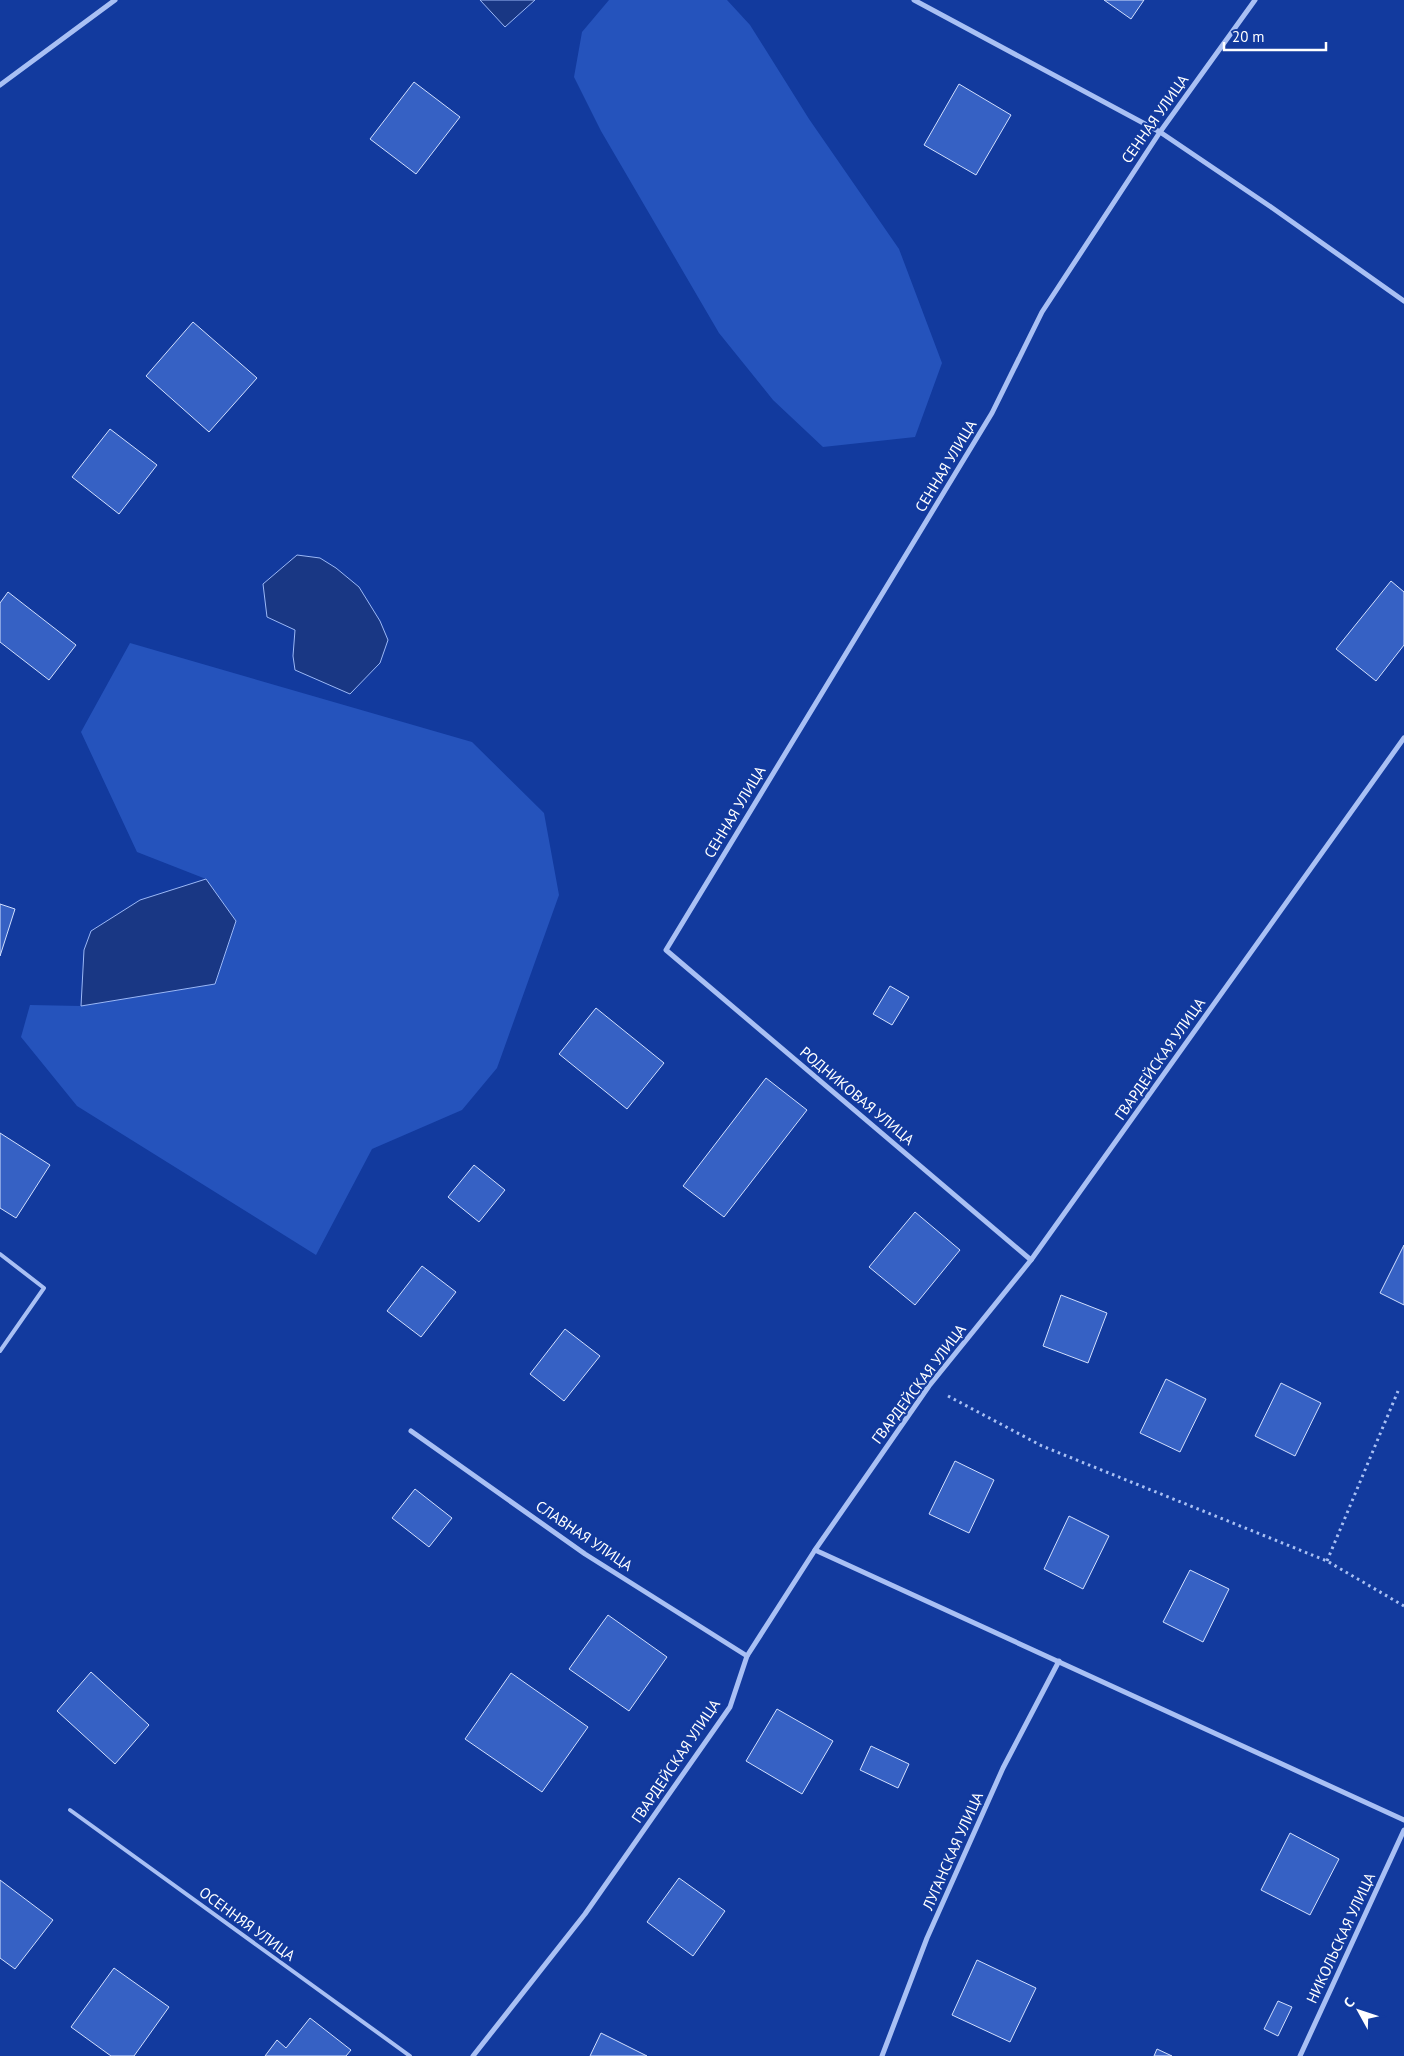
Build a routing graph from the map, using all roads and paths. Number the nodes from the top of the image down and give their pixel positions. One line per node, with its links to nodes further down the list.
1 (115, 0): 4 (street)
2 (914, 0): 5 (street)
3 (1255, 0): 5 (street, СЕННАЯ УЛИЦА)
4 (0, 85)
5 (1160, 132): 6 (street); 8 (street, СЕННАЯ УЛИЦА)
6 (1404, 301)
7 (1404, 738): 10 (street, ГВАРДЕЙСКАЯ УЛИЦА)
8 (666, 950): 10 (street, РОДНИКОВАЯ УЛИЦА)
9 (0, 1254): 11 (lane)
10 (1032, 1260): 12 (street, ГВАРДЕЙСКАЯ УЛИЦА)
11 (0, 1351)
12 (929, 1386): 15 (street, ГВАРДЕЙСКАЯ УЛИЦА); 16 (path)
13 (1398, 1391): 16 (path)
14 (410, 1431): 18 (street, СЛАВНАЯ УЛИЦА)
15 (815, 1550): 18 (street, ГВАРДЕЙСКАЯ УЛИЦА); 19 (street)
16 (1327, 1561): 17 (path)
17 (1404, 1606)
18 (748, 1656): 24 (street, ГВАРДЕЙСКАЯ УЛИЦА)
19 (1059, 1661): 21 (street); 25 (street, ЛУГАНСКАЯ УЛИЦА)
20 (70, 1810): 23 (lane, ОСЕННЯЯ УЛИЦА)
21 (1404, 1820)
22 (1404, 1830): 26 (street, НИКОЛЬСКАЯ УЛИЦА)
23 (410, 2056)
24 (473, 2056)
25 (882, 2056)
26 (1300, 2056)

